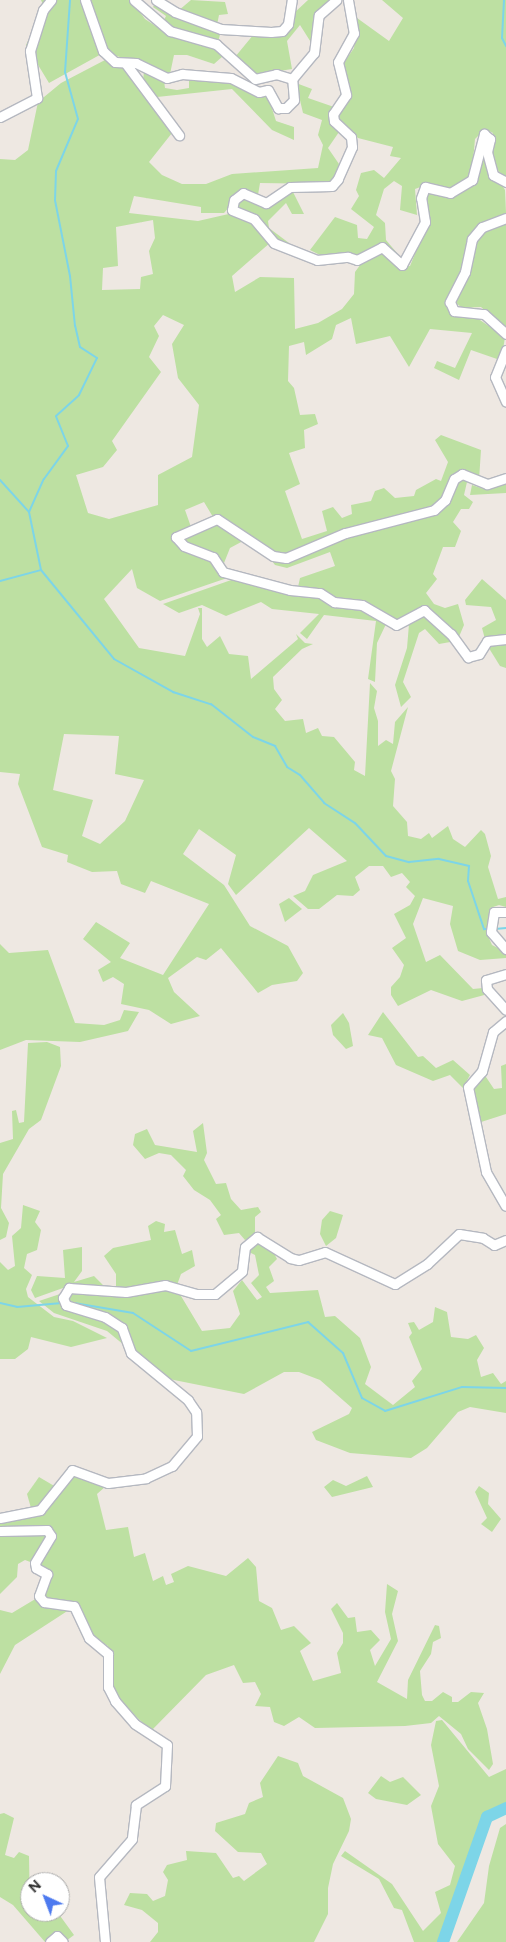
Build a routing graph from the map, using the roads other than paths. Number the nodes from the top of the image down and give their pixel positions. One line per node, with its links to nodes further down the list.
1 (51, 0): 10 (street)
2 (85, 0): 8 (street)
3 (134, 0): 9 (street)
4 (156, 0): 5 (street)
5 (292, 0)
6 (336, 0): 9 (street)
7 (348, 0): 12 (street)
8 (126, 64): 9 (street); 11 (street)
9 (292, 78)
10 (0, 117)
11 (180, 134)
12 (506, 182)
13 (506, 218): 14 (street)
14 (506, 334)
15 (506, 350): 16 (street)
16 (506, 402)
17 (506, 478): 18 (street)
18 (506, 639)
19 (506, 912): 20 (street)
20 (506, 949)
21 (506, 974): 22 (street)
22 (506, 1010)
23 (506, 1021): 24 (street)
24 (506, 1206)
25 (506, 1240): 26 (street)
26 (0, 1518)
27 (0, 1531): 30 (street)
28 (50, 1942): 29 (street)
29 (63, 1942)
30 (105, 1942)

